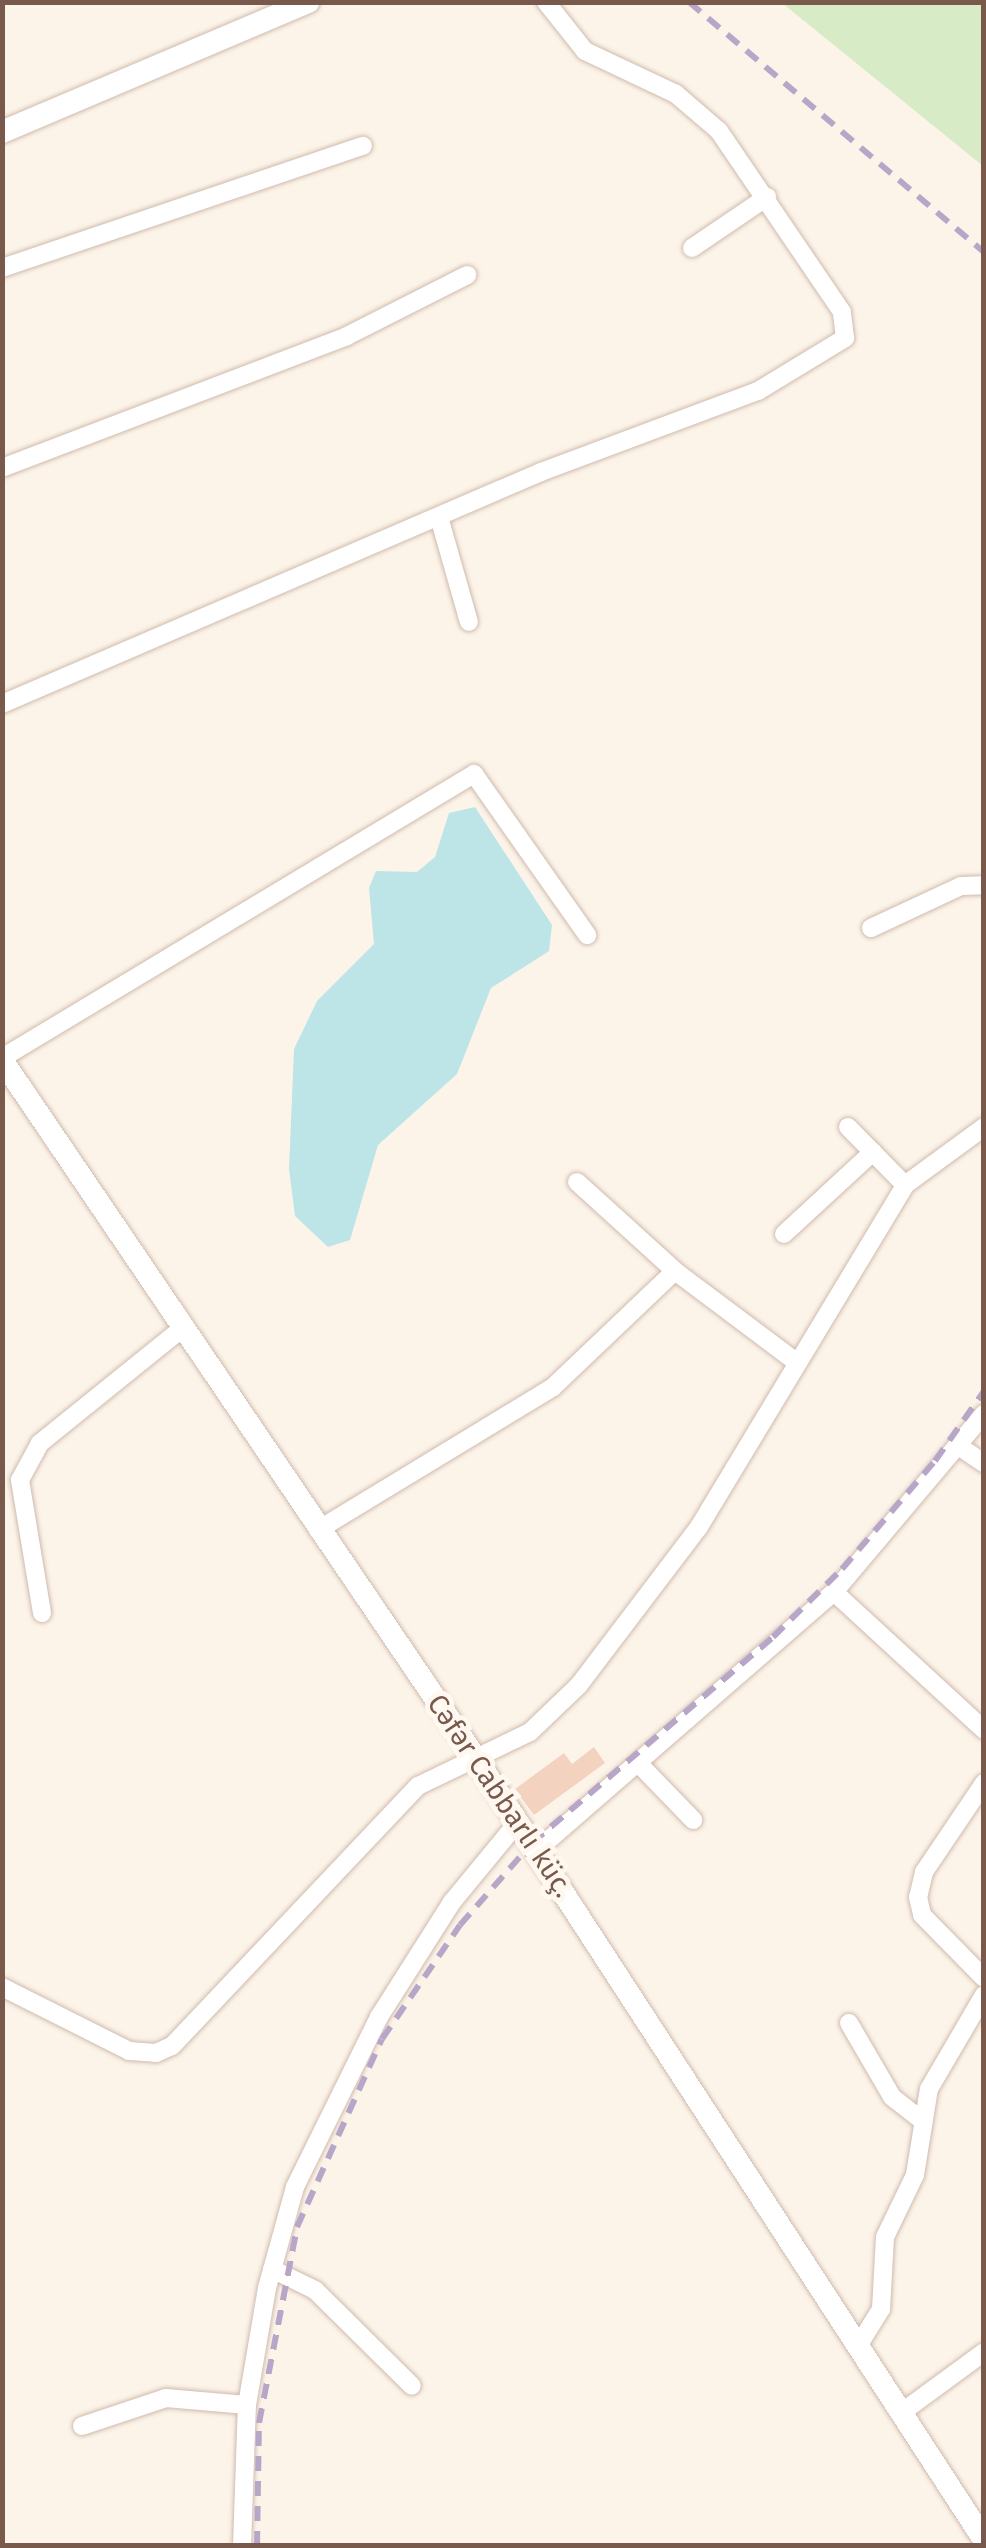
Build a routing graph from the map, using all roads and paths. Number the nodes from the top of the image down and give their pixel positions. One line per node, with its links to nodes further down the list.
1 (308, 2): 3 (street)
2 (546, 2): 5 (street)
3 (2, 132)
4 (363, 146): 7 (street)
5 (766, 198): 6 (street); 10 (street)
6 (692, 248)
7 (2, 268)
8 (467, 275): 9 (street)
9 (2, 468)
10 (439, 517): 11 (street); 12 (street)
11 (469, 622)
12 (2, 704)
13 (984, 885): 14 (street)
14 (870, 928)
15 (587, 935): 16 (street)
16 (2, 1059): 24 (street, Cəfər Cabbarlı küç.)
17 (848, 1127): 19 (street)
18 (984, 1128): 21 (street)
19 (873, 1152): 21 (street); 22 (street)
20 (577, 1182): 23 (street)
21 (905, 1185): 25 (street)
22 (784, 1234)
23 (675, 1270): 25 (street); 29 (street)
24 (184, 1327): 29 (street, Cəfər Cabbarlı küç.); 31 (street)
25 (796, 1362): 33 (street)
26 (984, 1414): 27 (street)
27 (960, 1446): 28 (street); 30 (street)
28 (984, 1463)
29 (318, 1530): 33 (street, Cəfər Cabbarlı küç.)
30 (834, 1592): 32 (street); 34 (street)
31 (42, 1613)
32 (984, 1730)
33 (476, 1757): 37 (street, Cəfər Cabbarlı küç.); 40 (street)
34 (639, 1764): 36 (street); 38 (street)
35 (984, 1782): 39 (street)
36 (693, 1820)
37 (518, 1822): 38 (street, Cəfər Cabbarlı küç.); 44 (street)
38 (537, 1850): 45 (street, Cəfər Cabbarlı küç.)
39 (984, 1978)
40 (2, 1987)
41 (984, 1995): 43 (street)
42 (848, 2023): 43 (street)
43 (920, 2120): 45 (street)
44 (272, 2269): 47 (street); 48 (street)
45 (858, 2346): 49 (street, Cəfər Cabbarlı küç.)
46 (984, 2352): 49 (street)
47 (412, 2386)
48 (248, 2405): 50 (street); 52 (street)
49 (901, 2413): 51 (street, Cəfər Cabbarlı küç.)
50 (82, 2426)
51 (984, 2540)
52 (242, 2546)

